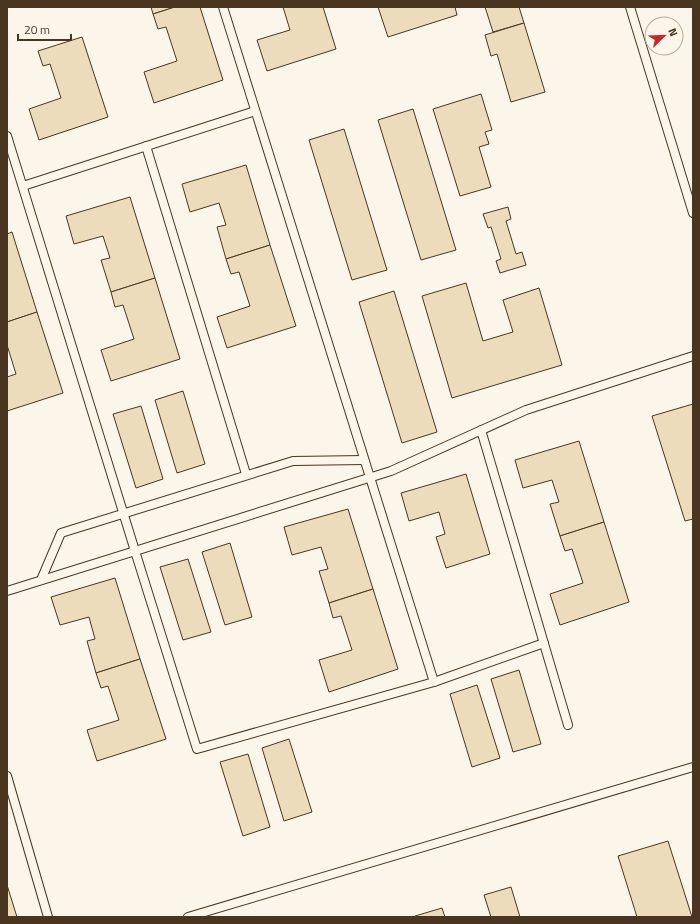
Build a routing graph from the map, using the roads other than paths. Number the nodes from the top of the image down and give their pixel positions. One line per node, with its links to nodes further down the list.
1 (223, 7): 3 (lane)
2 (630, 7): 7 (lane)
3 (255, 111): 5 (lane); 10 (lane)
4 (7, 136): 6 (lane)
5 (146, 146): 6 (lane); 11 (lane)
6 (22, 186): 13 (lane)
7 (693, 213)
8 (693, 356): 9 (lane)
9 (481, 430): 12 (lane); 17 (lane)
10 (364, 460): 11 (lane); 12 (lane)
11 (246, 474): 13 (lane)
12 (369, 478): 14 (lane); 18 (lane)
13 (123, 513): 14 (lane); 15 (lane)
14 (134, 550): 15 (lane); 18 (lane)
15 (41, 580): 16 (lane)
16 (7, 590)
17 (544, 643): 18 (lane); 19 (lane)
18 (434, 682)
19 (568, 725)
20 (693, 767): 23 (lane)
21 (7, 776): 22 (lane)
22 (48, 917)
23 (188, 917)

